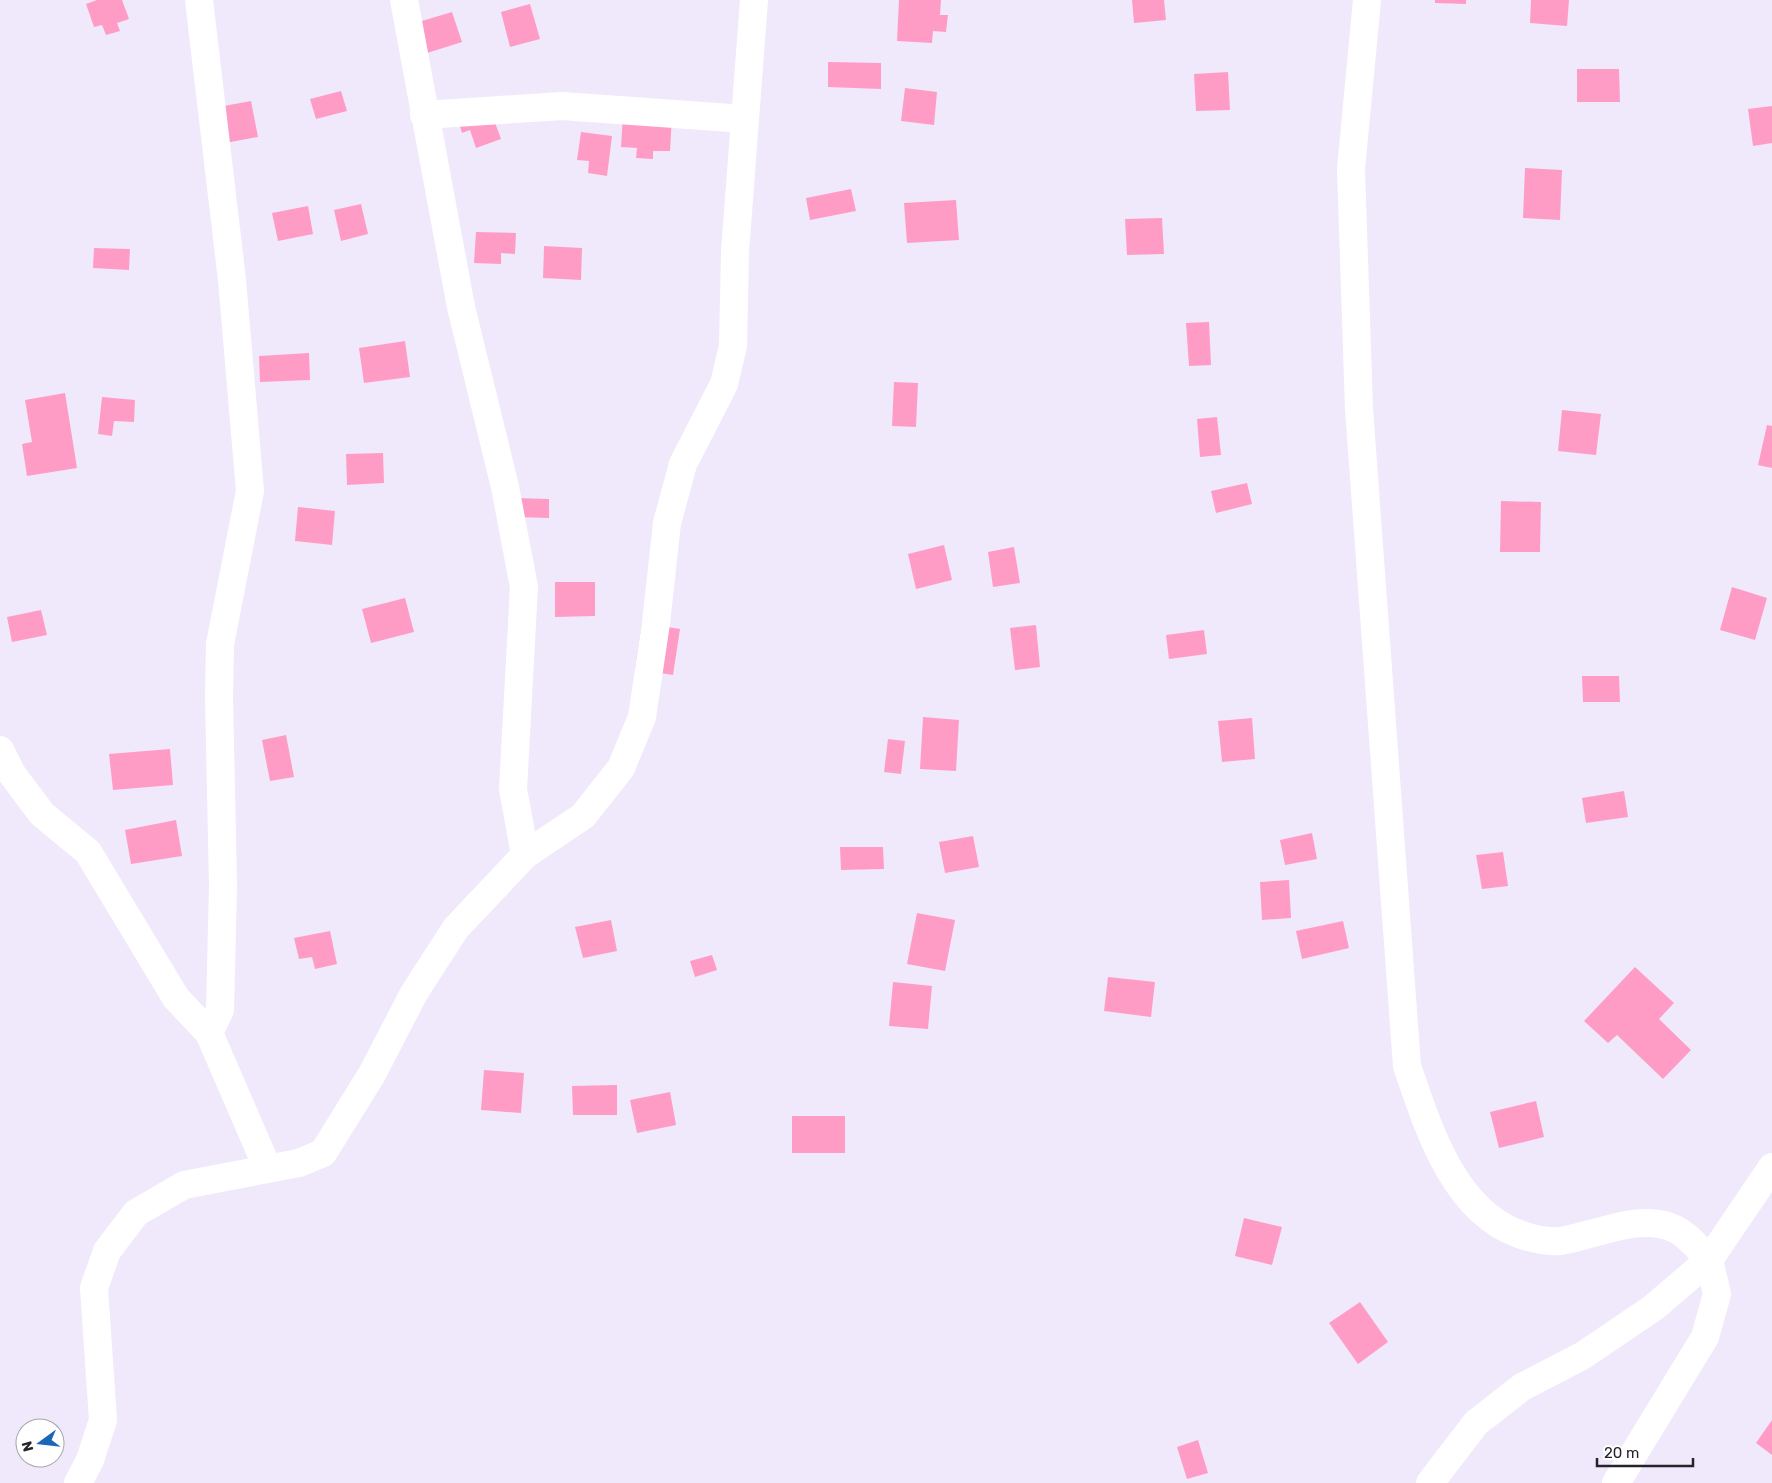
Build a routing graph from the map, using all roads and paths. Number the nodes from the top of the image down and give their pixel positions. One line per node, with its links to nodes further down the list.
1 (199, 0): 9 (street)
2 (404, 0): 5 (street)
3 (754, 0): 6 (street)
4 (1367, 0): 12 (street)
5 (424, 115): 6 (street); 8 (street)
6 (744, 118): 8 (street)
7 (0, 750): 9 (street)
8 (525, 855): 10 (street)
9 (209, 1033): 10 (street)
10 (267, 1167): 13 (street)
11 (1772, 1167): 12 (street)
12 (1709, 1260): 14 (street); 15 (street)
13 (78, 1483)
14 (1430, 1483)
15 (1616, 1483)

